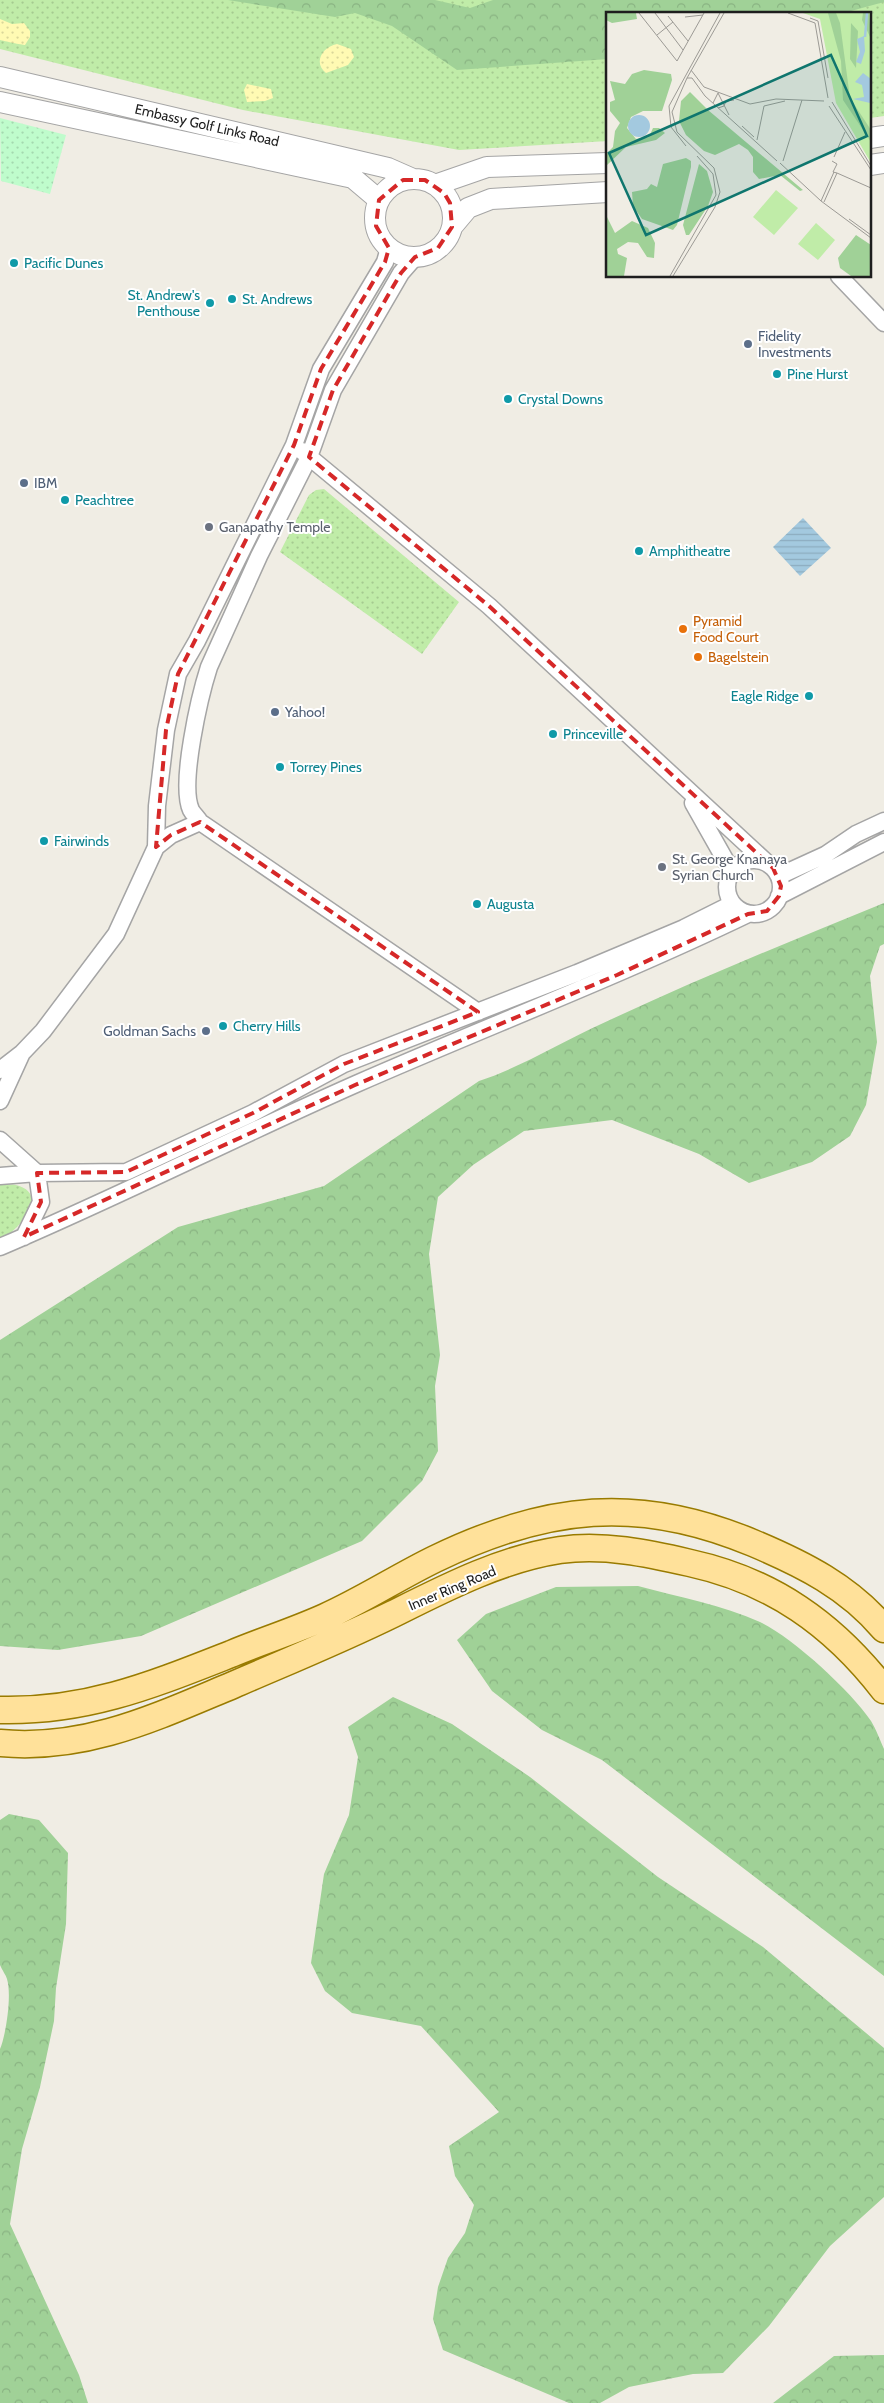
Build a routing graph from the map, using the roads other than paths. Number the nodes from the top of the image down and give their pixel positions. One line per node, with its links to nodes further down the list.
1 (0, 77): 4 (street, Embassy Golf Links Road)
2 (0, 102): 7 (street, Embassy Golf Links Road)
3 (606, 163): 5 (street)
4 (413, 179): 5 (street); 7 (street)
5 (435, 185): 8 (street)
6 (606, 192): 8 (street)
7 (380, 200): 9 (street)
8 (452, 227): 10 (street)
9 (389, 248): 10 (street); 13 (street)
10 (415, 257): 14 (street)
11 (841, 278): 12 (street)
12 (884, 323)
13 (294, 445): 14 (street); 19 (street)
14 (309, 457): 15 (street); 17 (street)
15 (688, 792): 20 (street); 21 (street)
16 (884, 821): 22 (street)
17 (200, 822): 19 (street); 26 (street)
18 (884, 842): 23 (street)
19 (156, 847): 27 (street)
20 (766, 862): 21 (street); 22 (street)
21 (732, 872): 24 (street)
22 (779, 876): 23 (street)
23 (780, 896): 25 (street)
24 (732, 904): 25 (street); 26 (street)
25 (748, 914): 33 (street)
26 (478, 1012): 31 (street)
27 (22, 1053): 28 (street); 29 (street)
28 (0, 1070)
29 (0, 1101)
30 (0, 1140): 31 (street)
31 (36, 1173): 32 (street); 33 (street)
32 (0, 1176)
33 (24, 1237): 34 (street)
34 (0, 1247)
35 (884, 1629): 37 (main road)
36 (884, 1690): 38 (main road, Inner Ring Road)
37 (0, 1710)
38 (0, 1743)

